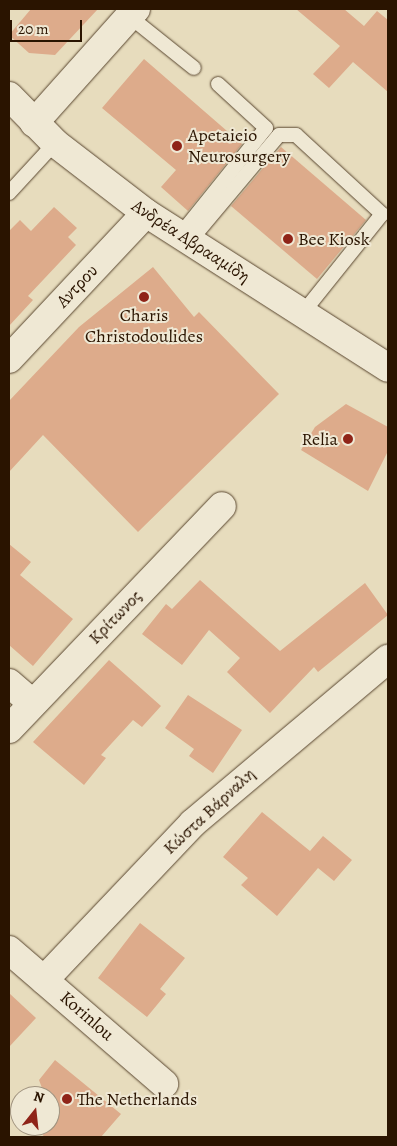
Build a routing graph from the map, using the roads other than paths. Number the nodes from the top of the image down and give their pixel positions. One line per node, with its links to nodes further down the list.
1 (132, 12): 2 (lane); 5 (street)
2 (194, 68)
3 (218, 84): 9 (lane)
4 (9, 96): 5 (street, Ανδρέα Αβρααμίδη)
5 (34, 123): 6 (street, Ανδρέα Αβρααμίδη)
6 (55, 143): 7 (lane); 8 (street, Ανδρέα Αβρααμίδη)
7 (12, 183)
8 (146, 213): 9 (street, Ανδρέα Αβρααμίδη); 11 (street, Αντρου)
9 (185, 238): 10 (street, Ανδρέα Αβρααμίδη); 10 (lane)
10 (302, 314): 12 (street, Ανδρέα Αβρααμίδη)
11 (9, 359)
12 (388, 368)
13 (222, 506): 16 (street, Κρίτωνος)
14 (388, 659): 19 (street, Κώστα Βάρναλη)
15 (9, 683): 16 (street)
16 (32, 703): 17 (street, Κρίτωνος)
17 (9, 729)
18 (9, 950): 19 (street, Korinlou)
19 (44, 980): 20 (street, Korinlou)
20 (164, 1084)

